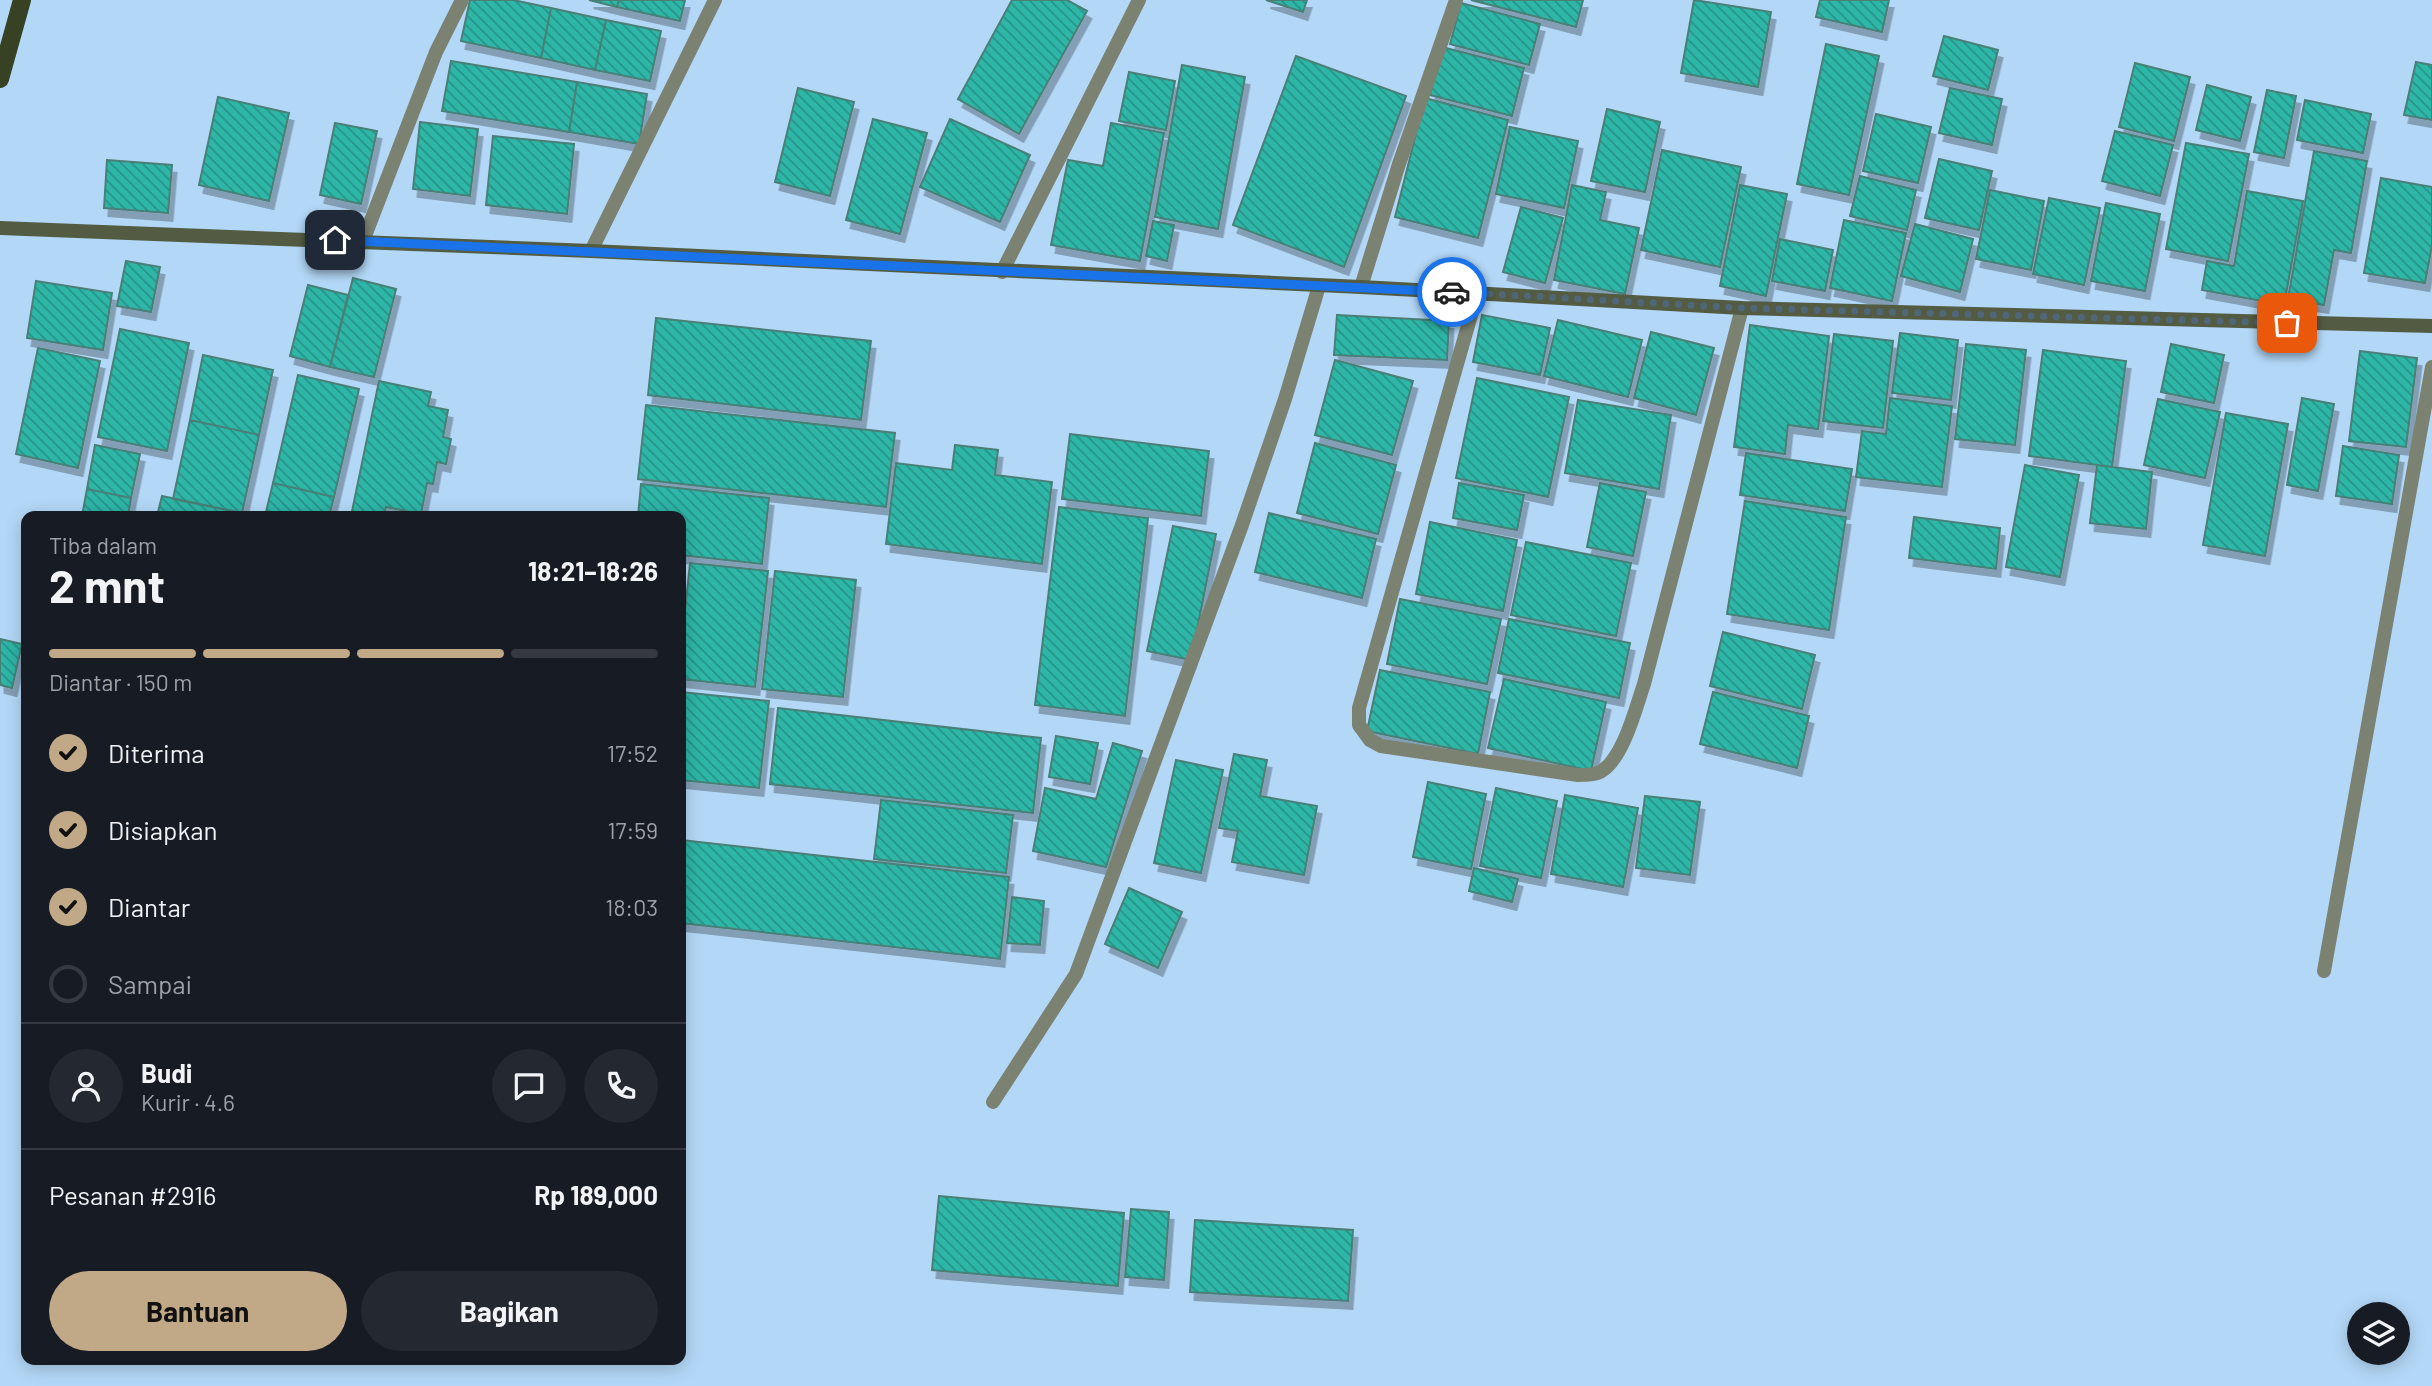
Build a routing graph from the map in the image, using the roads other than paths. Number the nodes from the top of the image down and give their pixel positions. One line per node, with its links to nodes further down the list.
1 (22, 0): 6 (main road)
2 (462, 0): 8 (street)
3 (715, 0): 9 (street)
4 (1139, 0): 10 (street)
5 (1456, 0): 12 (street)
6 (0, 79)
7 (0, 228): 8 (street)
8 (363, 241): 9 (street)
9 (592, 251): 10 (street)
10 (1002, 272): 11 (street)
11 (1319, 286): 12 (street); 18 (street)
12 (1362, 287): 13 (street)
13 (1477, 294): 14 (street); 14 (street)
14 (1742, 308): 15 (street)
15 (2432, 326)
16 (2432, 367): 17 (street)
17 (2324, 971)
18 (993, 1102)

